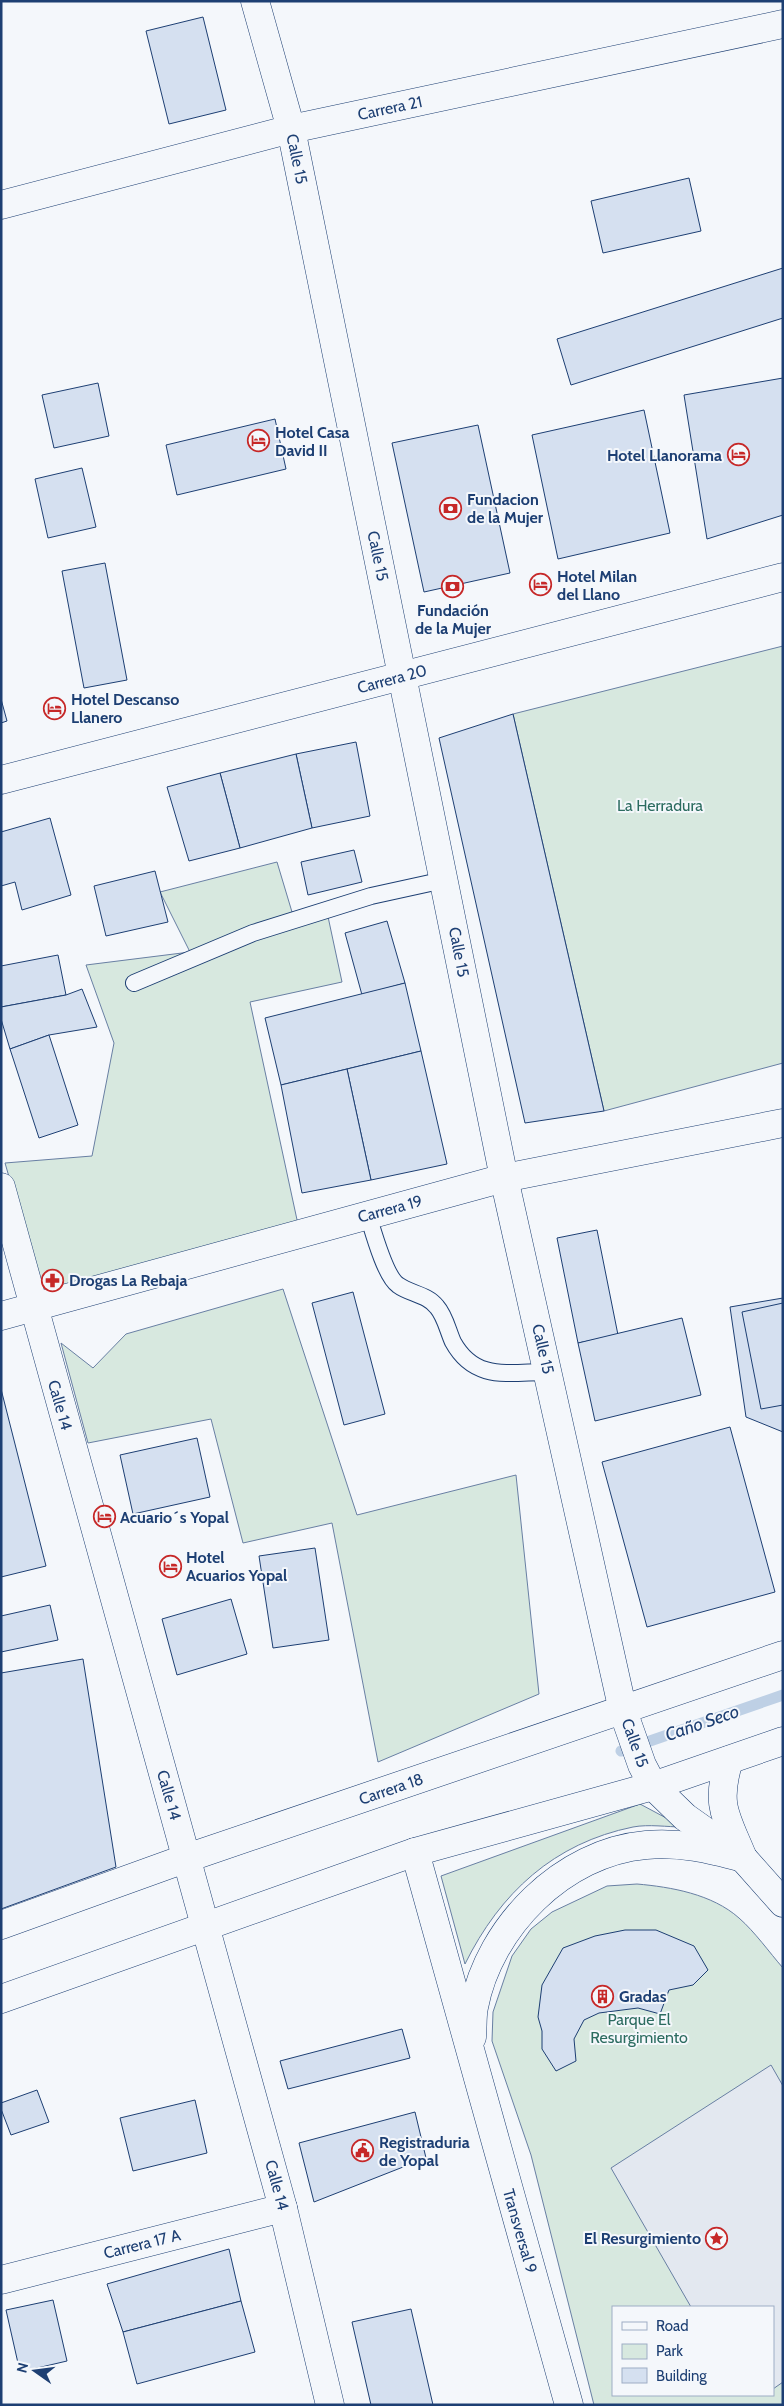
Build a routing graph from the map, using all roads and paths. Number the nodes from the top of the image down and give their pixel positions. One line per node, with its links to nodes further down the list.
1 (256, 1): 3 (street, Calle 15)
2 (783, 24): 3 (street, Carrera 21)
3 (291, 129): 4 (street, Carrera 21); 6 (street, Calle 15)
4 (1, 205)
5 (783, 577): 6 (street, Carrera 20)
6 (403, 676): 7 (street, Carrera 20); 8 (street, Calle 15)
7 (1, 780)
8 (444, 880): 9 (lane); 11 (street, Calle 15)
9 (134, 983)
10 (783, 1123): 11 (street, Carrera 19)
11 (504, 1178): 13 (street, Carrera 19); 16 (street, Calle 15)
12 (1, 1187): 14 (street, Calle 14)
13 (368, 1215): 14 (street, Carrera 19); 16 (lane)
14 (33, 1307): 15 (street, Carrera 19); 24 (street, Calle 14)
15 (1, 1316)
16 (548, 1372): 18 (street, Calle 15)
17 (783, 1655): 18 (street, Carrera 18)
18 (623, 1710): 21 (street, Calle 15); 24 (street, Carrera 18)
19 (783, 1741): 20 (street)
20 (729, 1760): 21 (street); 23 (street)
21 (653, 1786): 22 (street); 23 (street, Calle 15)
22 (415, 1852): 26 (street); 29 (street)
23 (743, 1858): 25 (street); 29 (street)
24 (188, 1861): 26 (street, Calle 14); 27 (street, Carrera 18)
25 (783, 1903)
26 (204, 1922): 28 (street); 30 (street, Calle 14)
27 (1, 1925)
28 (1, 1999)
29 (471, 2057): 33 (street, Transversal 9)
30 (283, 2208): 31 (street, Carrera 17 A); 32 (street, Calle 14)
31 (1, 2280)
32 (330, 2405)
33 (568, 2405)

